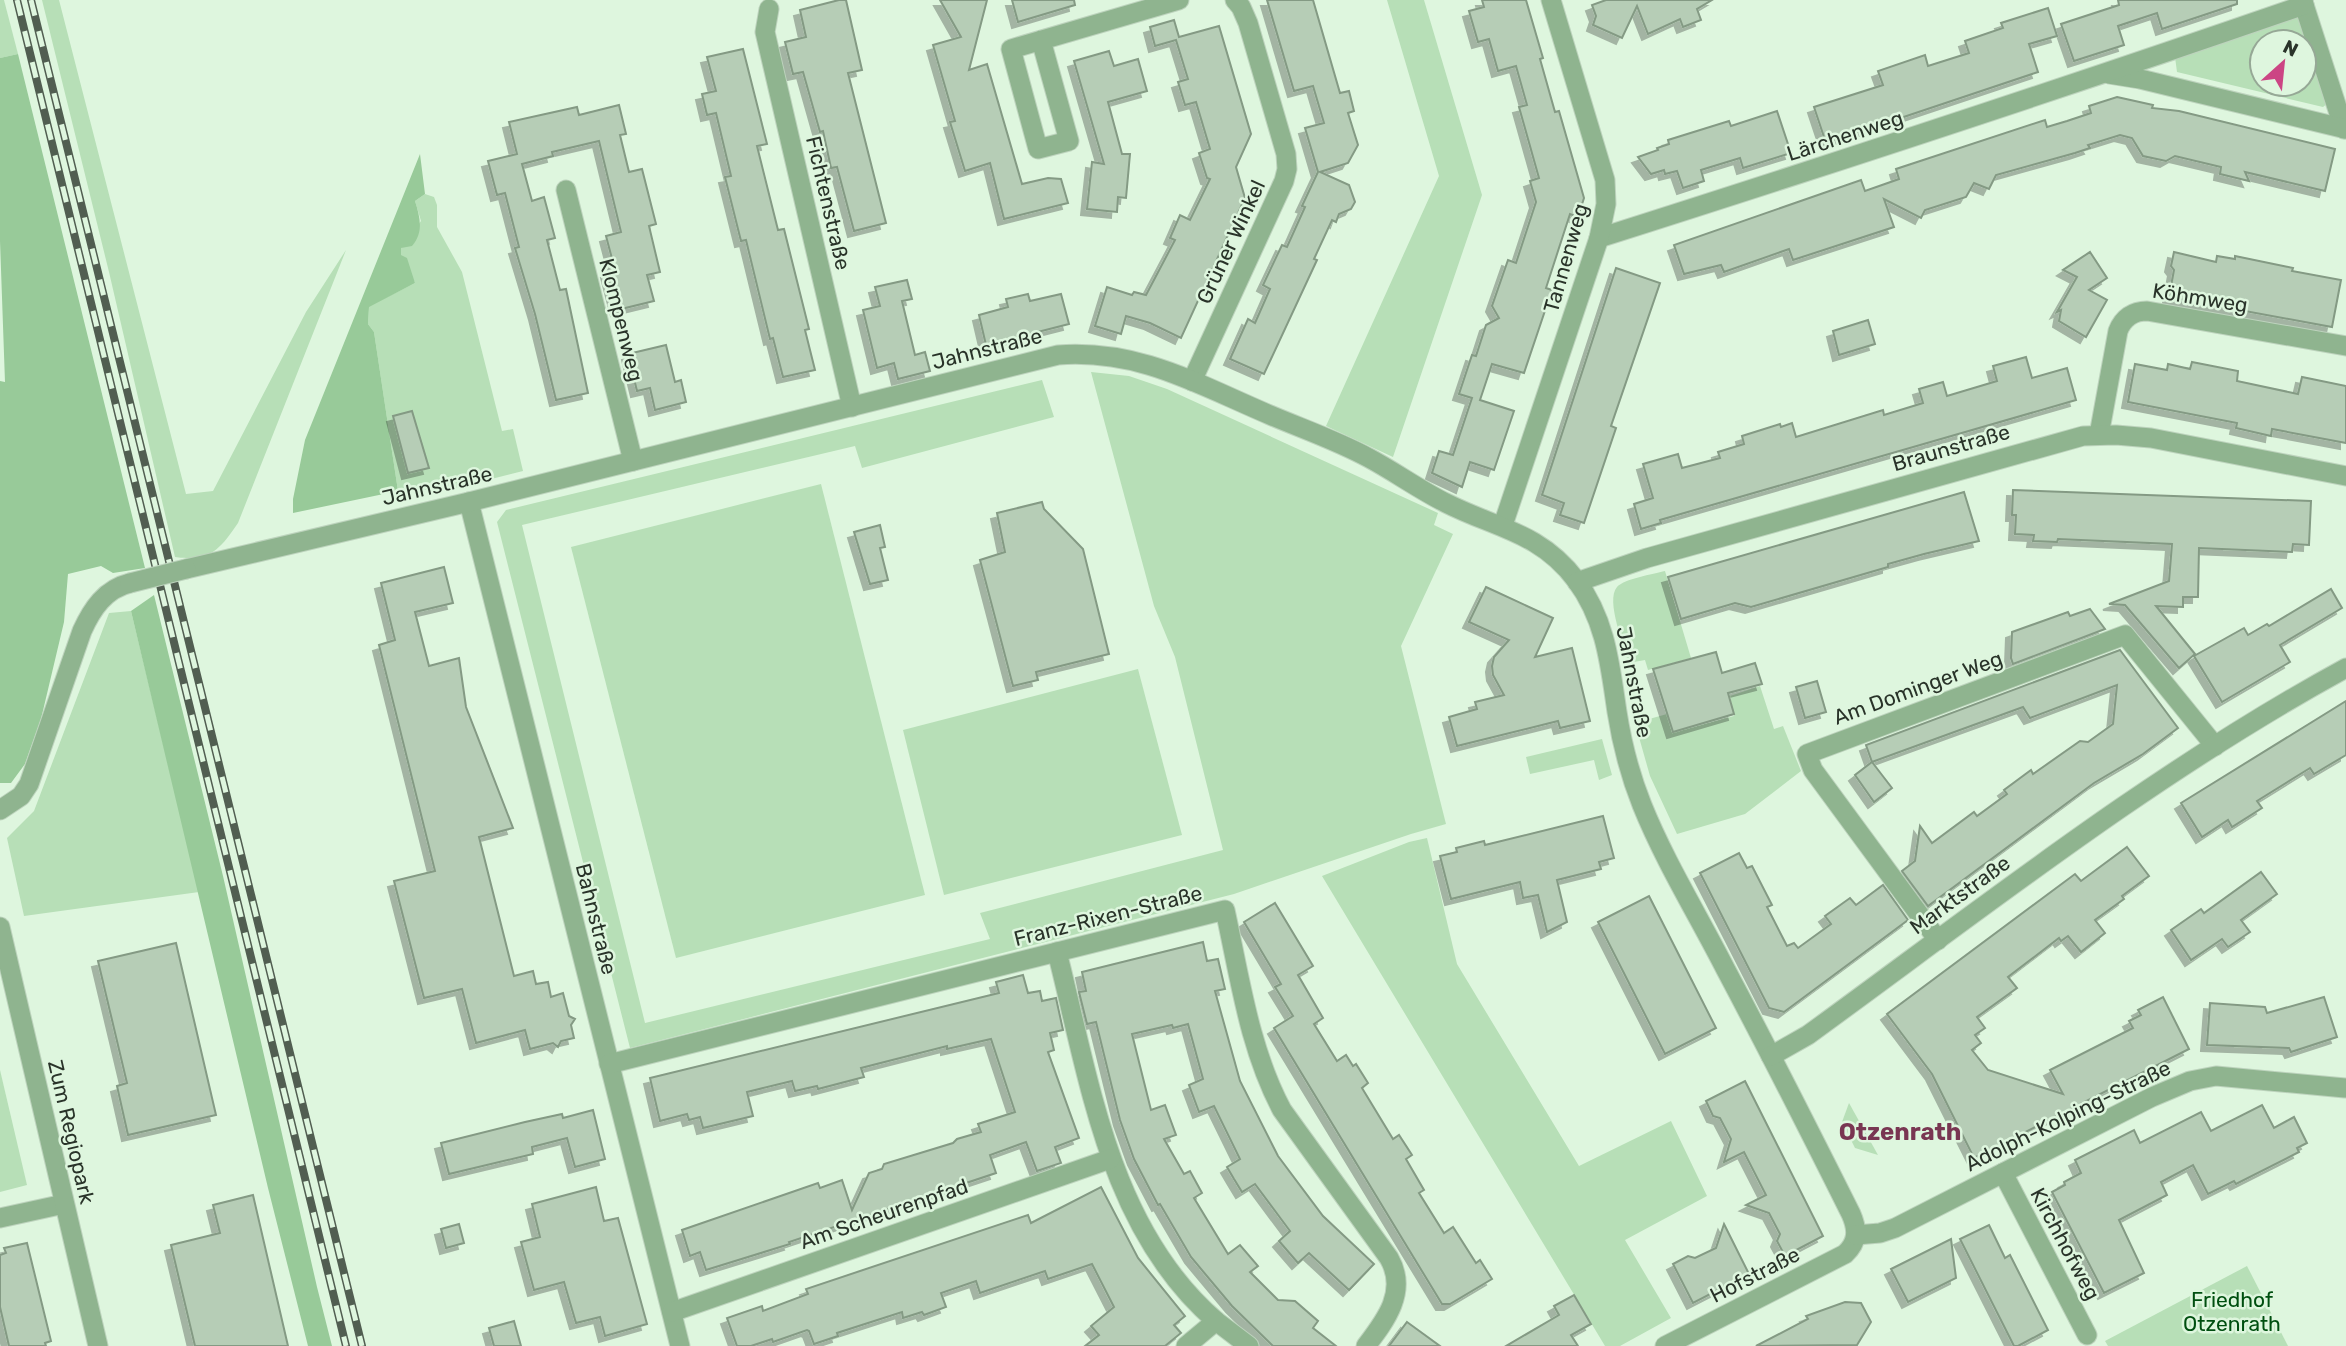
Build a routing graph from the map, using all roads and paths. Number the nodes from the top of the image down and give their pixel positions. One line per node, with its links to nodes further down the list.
1 (1179, 0): 6 (street)
2 (1235, 0): 12 (street, Grüner Winkel)
3 (1551, 0): 10 (street, Tannenweg)
4 (2304, 3): 7 (street, Lärchenweg); 8 (street, Lärchenweg)
5 (769, 9): 13 (street, Fichtenstraße)
6 (1041, 40): 6 (street)
7 (2104, 74): 8 (street, Lärchenweg); 10 (street, Lärchenweg)
8 (2345, 129)
9 (566, 190): 15 (street, Klompenweg)
10 (1599, 238): 18 (street, Tannenweg)
11 (2346, 346): 14 (street, Köhmweg)
12 (1192, 381): 13 (street, Jahnstraße); 18 (street, Jahnstraße)
13 (852, 407): 15 (street, Jahnstraße)
14 (2099, 435): 16 (street, Braunstraße); 19 (street, Braunstraße)
15 (633, 461): 17 (street, Jahnstraße)
16 (2346, 476)
17 (469, 502): 22 (street, Jahnstraße, bridge); 27 (street, Bahnstraße)
18 (1503, 525): 19 (street, Jahnstraße)
19 (1577, 582): 26 (street, Jahnstraße)
20 (2346, 668): 21 (street, Marktstraße)
21 (2215, 746): 24 (street, Marktstraße); 24 (street, Am Dominger Weg)
22 (0, 810)
23 (0, 927): 32 (street, Zum Regiopark)
24 (1938, 940): 26 (street, Marktstraße)
25 (1057, 951): 27 (street, Franz-Rixen-Straße); 30 (street); 42 (street, Franz-Rixen-Straße)
26 (1771, 1056): 34 (street)
27 (609, 1064): 35 (street, Bahnstraße)
28 (2346, 1087): 29 (street, Adolph-Kolping-Straße); 31 (street, Adolph-Kolping-Straße)
29 (2346, 1093)
30 (1111, 1159): 35 (street, Am Scheurenpfad); 36 (street)
31 (2003, 1173): 34 (street, Adolph-Kolping-Straße); 37 (street, Kirchhofweg)
32 (64, 1204): 33 (street); 38 (street, Zum Regiopark)
33 (0, 1219)
34 (1856, 1235): 43 (street, Hofstraße)
35 (673, 1312): 39 (street, Bahnstraße)
36 (1216, 1321): 40 (street); 41 (street)
37 (2087, 1335)
38 (98, 1346)
39 (680, 1346)
40 (1186, 1346)
41 (1249, 1346)
42 (1366, 1346)
43 (1665, 1346)

